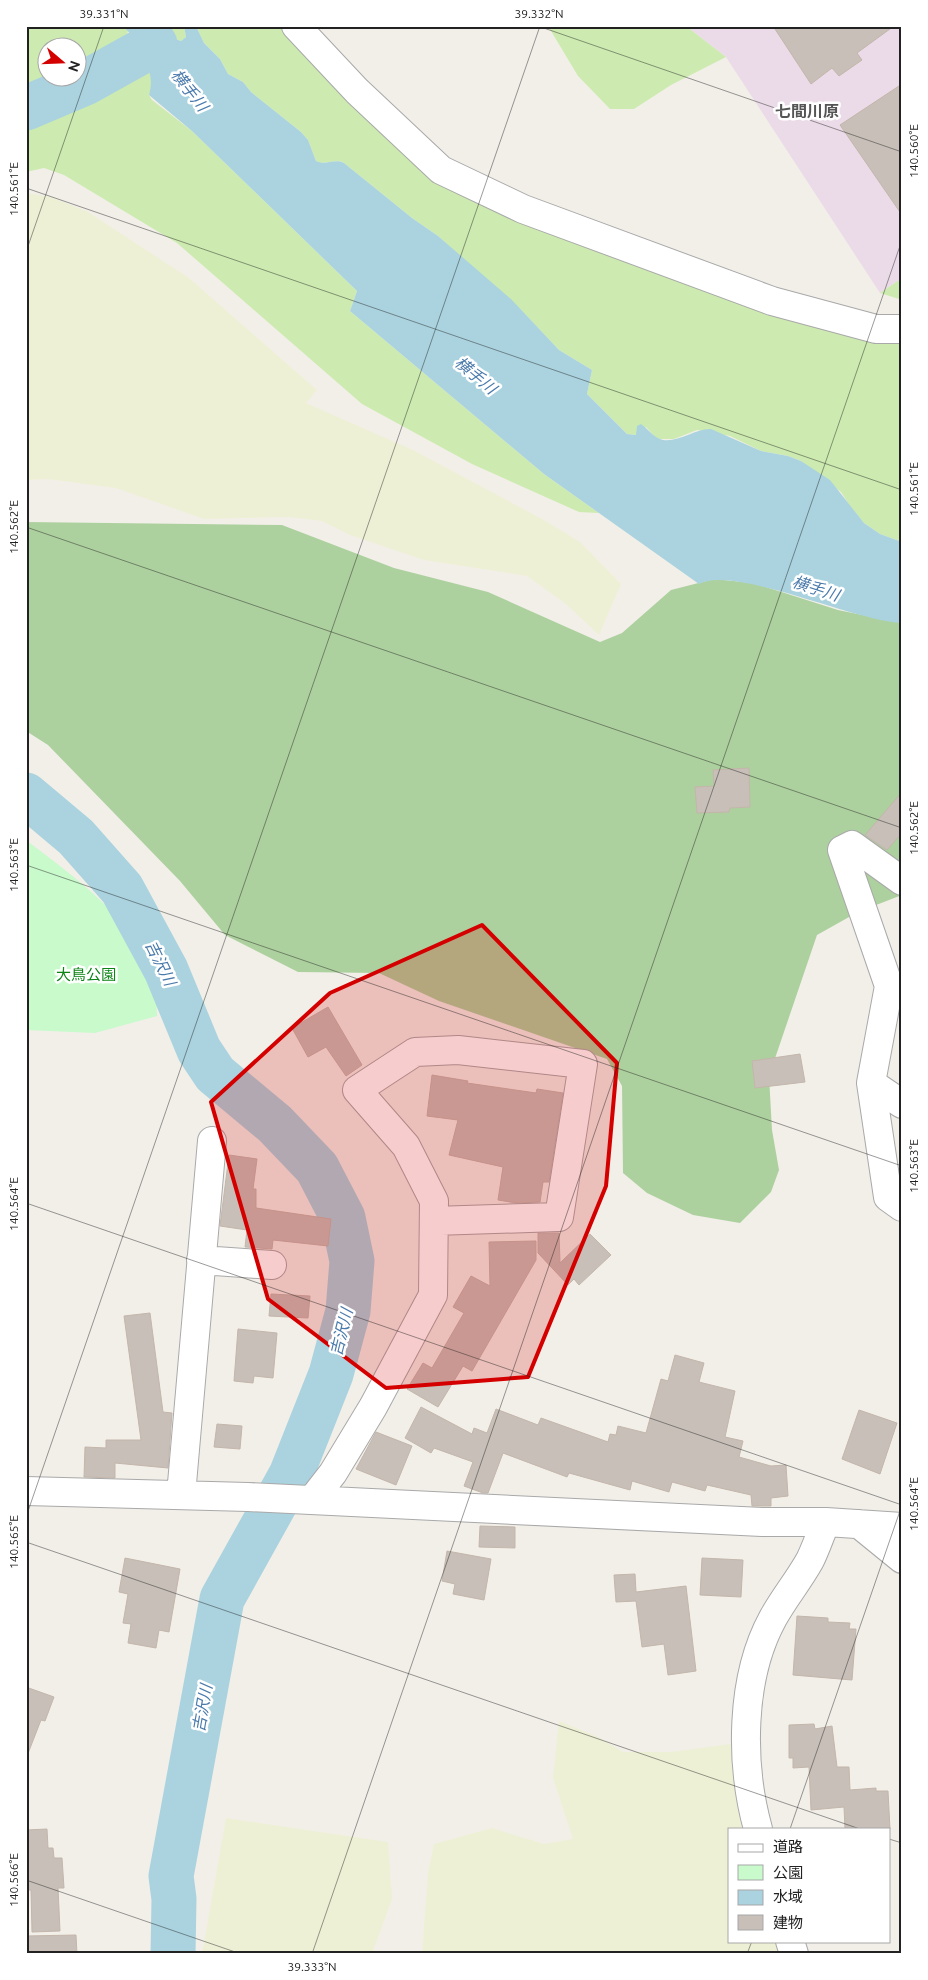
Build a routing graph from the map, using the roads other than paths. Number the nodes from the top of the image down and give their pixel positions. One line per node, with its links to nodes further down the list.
1 (296, 26): 2 (street)
2 (902, 328)
3 (902, 881): 4 (street)
4 (895, 990): 5 (street)
5 (871, 1083): 6 (street); 8 (street)
6 (902, 1104)
7 (212, 1141): 10 (street)
8 (902, 1207)
9 (434, 1221): 9 (street); 14 (street)
10 (201, 1260): 11 (street); 13 (street)
11 (272, 1265)
12 (26, 1491): 13 (street)
13 (181, 1495): 14 (street)
14 (312, 1500): 15 (street)
15 (826, 1522): 16 (street); 19 (street)
16 (859, 1524): 17 (street); 18 (street)
17 (902, 1526)
18 (902, 1559)
19 (758, 1828)
20 (790, 1942): 21 (street)
21 (794, 1954)

